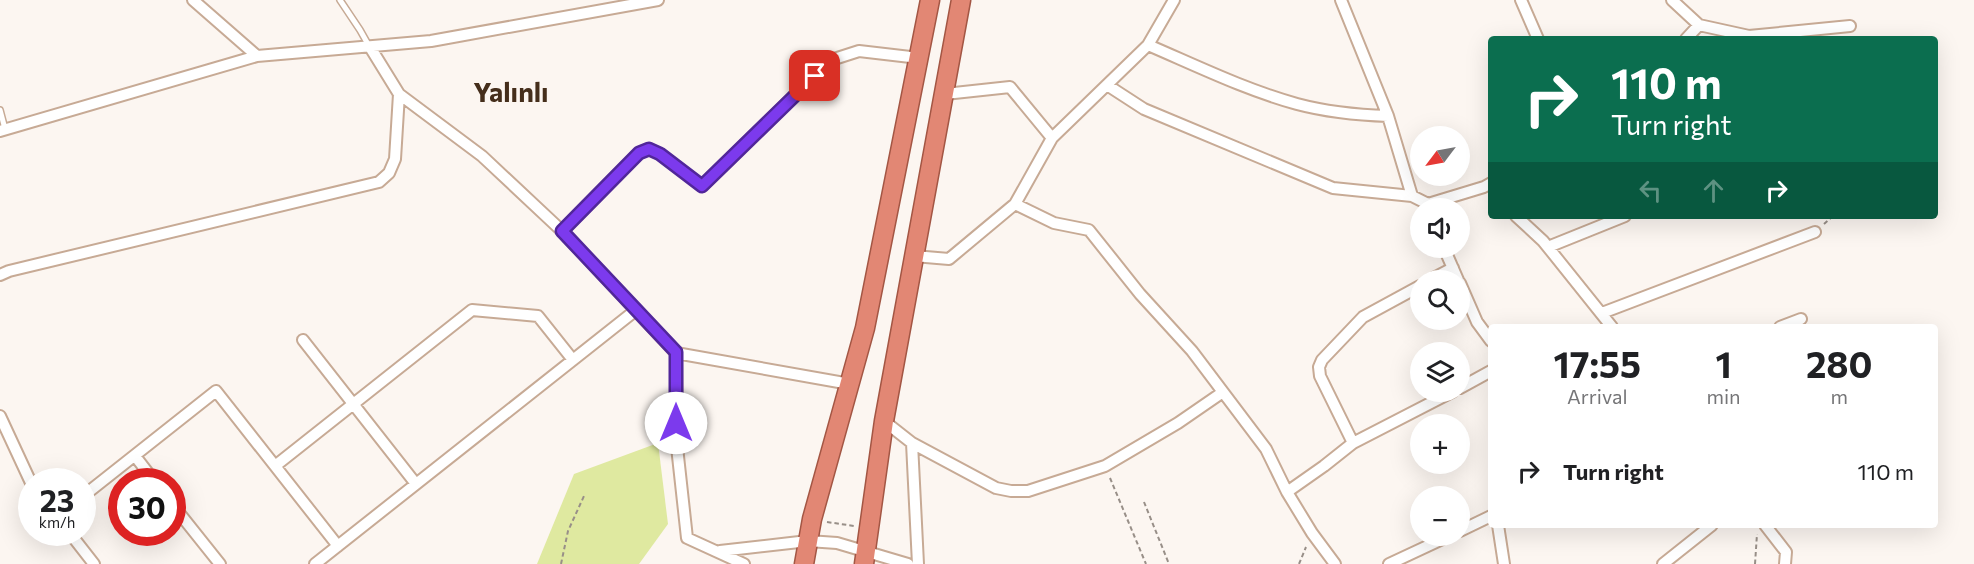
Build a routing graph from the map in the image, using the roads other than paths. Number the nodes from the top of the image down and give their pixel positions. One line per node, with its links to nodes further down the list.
1 (193, 0): 16 (street)
2 (340, 0): 15 (lane)
3 (658, 0): 15 (street)
4 (930, 0): 17 (highway)
5 (962, 0): 20 (highway)
6 (1174, 0): 14 (street)
7 (1341, 0): 22 (street)
8 (1521, 0): 12 (street)
9 (1672, 0): 10 (street)
10 (1699, 25): 11 (street); 13 (street)
11 (1850, 26)
12 (1537, 36)
13 (1689, 36)
14 (1148, 45): 18 (street); 22 (street)
15 (370, 47): 16 (street); 19 (street)
16 (257, 56): 23 (street)
17 (919, 58): 32 (street); 53 (highway)
18 (1107, 85): 24 (street); 26 (street)
19 (399, 94): 32 (street); 39 (street)
20 (945, 94): 24 (street); 35 (highway)
21 (0, 110): 23 (lane)
22 (1388, 116): 26 (street)
23 (3, 130)
24 (1052, 138): 29 (street)
25 (1488, 188): 28 (street)
26 (1412, 196): 27 (street)
27 (1415, 198)
28 (1456, 198)
29 (1015, 204): 35 (street); 54 (street)
30 (1519, 219): 34 (street)
31 (1618, 219): 34 (street)
32 (562, 231): 42 (street)
33 (1815, 232): 43 (street)
34 (1548, 247): 43 (street)
35 (914, 256): 58 (highway)
36 (1448, 258): 37 (street)
37 (1453, 268): 38 (street)
38 (1449, 270)
39 (0, 275)
40 (1410, 291): 60 (street)
41 (1470, 306): 47 (street)
42 (636, 310): 49 (street); 50 (street)
43 (1602, 313): 45 (street)
44 (1801, 319): 46 (street)
45 (1610, 324)
46 (1787, 324)
47 (1488, 337)
48 (303, 340): 56 (street)
49 (676, 352): 53 (street); 78 (street)
50 (573, 360): 56 (street); 65 (street)
51 (1488, 373): 52 (street)
52 (1470, 383)
53 (850, 384): 74 (highway)
54 (1223, 392): 59 (street); 67 (street)
55 (1433, 402): 60 (street)
56 (353, 404): 62 (street); 65 (street)
57 (0, 416): 63 (street)
58 (884, 421): 59 (street); 79 (highway)
59 (912, 443): 87 (street)
60 (1353, 443): 67 (street)
61 (135, 456): 62 (street); 64 (street); 66 (street)
62 (275, 466): 76 (street)
63 (24, 468)
64 (144, 468)
65 (416, 484): 76 (street)
66 (96, 486)
67 (1287, 492): 88 (street)
68 (1488, 517): 70 (street)
69 (186, 522): 82 (street)
70 (1470, 526)
71 (1498, 528): 90 (street)
72 (1709, 528): 80 (street)
73 (1767, 528): 91 (street)
74 (808, 541): 78 (street); 79 (street); 85 (highway)
75 (80, 546): 81 (street)
76 (338, 546): 83 (street)
77 (1428, 546): 89 (street)
78 (719, 551): 84 (street)
79 (866, 558): 86 (street)
80 (1671, 562)
81 (94, 564)
82 (220, 564)
83 (315, 564)
84 (744, 564)
85 (804, 564)
86 (908, 564)
87 (918, 564)
88 (1335, 564)
89 (1389, 564)
90 (1504, 564)
91 (1785, 564)

